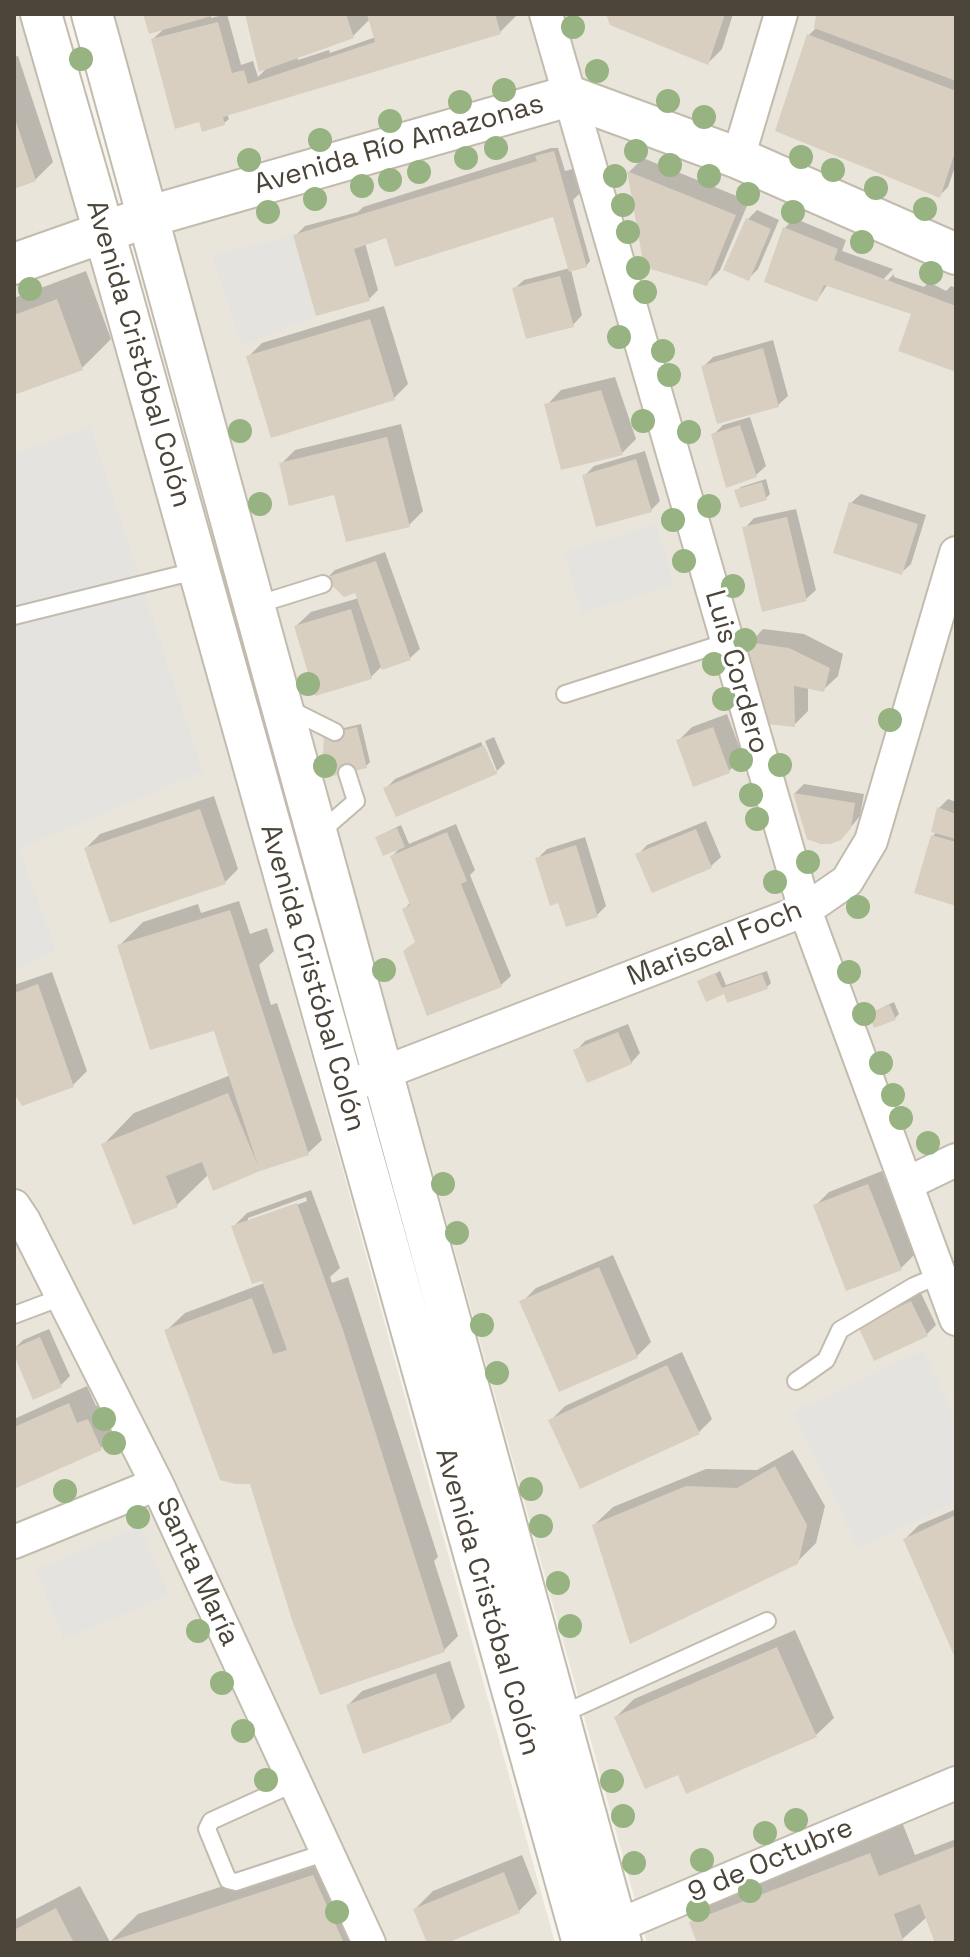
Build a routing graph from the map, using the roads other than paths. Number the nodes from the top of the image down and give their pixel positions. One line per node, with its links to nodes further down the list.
1 (41, 14): 8 (street, Avenida Cristóbal Colón)
2 (92, 14): 7 (street, Avenida Cristóbal Colón)
3 (546, 14): 5 (street, Luis Cordero)
4 (781, 14): 6 (street)
5 (569, 96): 6 (street, Avenida Río Amazonas); 7 (street, Avenida Río Amazonas); 16 (street, Luis Cordero)
6 (738, 158): 9 (street, Avenida Río Amazonas)
7 (147, 217): 8 (street, Avenida Río Amazonas); 14 (street, Avenida Cristóbal Colón)
8 (105, 233): 10 (street, Avenida Río Amazonas); 12 (street, Avenida Cristóbal Colón)
9 (956, 254)
10 (14, 264)
11 (956, 553): 22 (street, Mariscal Foch)
12 (200, 573): 15 (lane); 24 (street, Avenida Cristóbal Colón)
13 (323, 584): 14 (lane)
14 (254, 606): 18 (street, Avenida Cristóbal Colón)
15 (14, 616)
16 (727, 642): 17 (lane); 22 (street, Luis Cordero)
17 (565, 694)
18 (281, 706): 19 (lane); 21 (street, Avenida Cristóbal Colón)
19 (335, 732)
20 (347, 773): 21 (lane)
21 (317, 835): 23 (street, Avenida Cristóbal Colón)
22 (805, 910): 23 (street, Mariscal Foch); 26 (street, Luis Cordero)
23 (383, 1074): 24 (street, Mariscal Foch); 36 (street, Avenida Cristóbal Colón)
24 (344, 1088): 40 (street, Avenida Cristóbal Colón)
25 (956, 1160): 26 (street)
26 (906, 1184): 28 (street, Luis Cordero)
27 (14, 1206): 29 (street, Santa María)
28 (940, 1275): 31 (street, Luis Cordero); 32 (lane)
29 (62, 1297): 30 (lane); 33 (street, Santa María)
30 (14, 1315)
31 (956, 1319)
32 (796, 1381)
33 (157, 1484): 34 (street); 37 (street, Santa María)
34 (14, 1542)
35 (767, 1621): 36 (lane)
36 (559, 1715): 40 (street, Avenida Cristóbal Colón)
37 (295, 1783): 39 (street, Santa María); 39 (lane)
38 (956, 1783): 40 (street, 9 de Octubre)
39 (327, 1852): 41 (street, Santa María)
40 (602, 1939)
41 (369, 1943)

